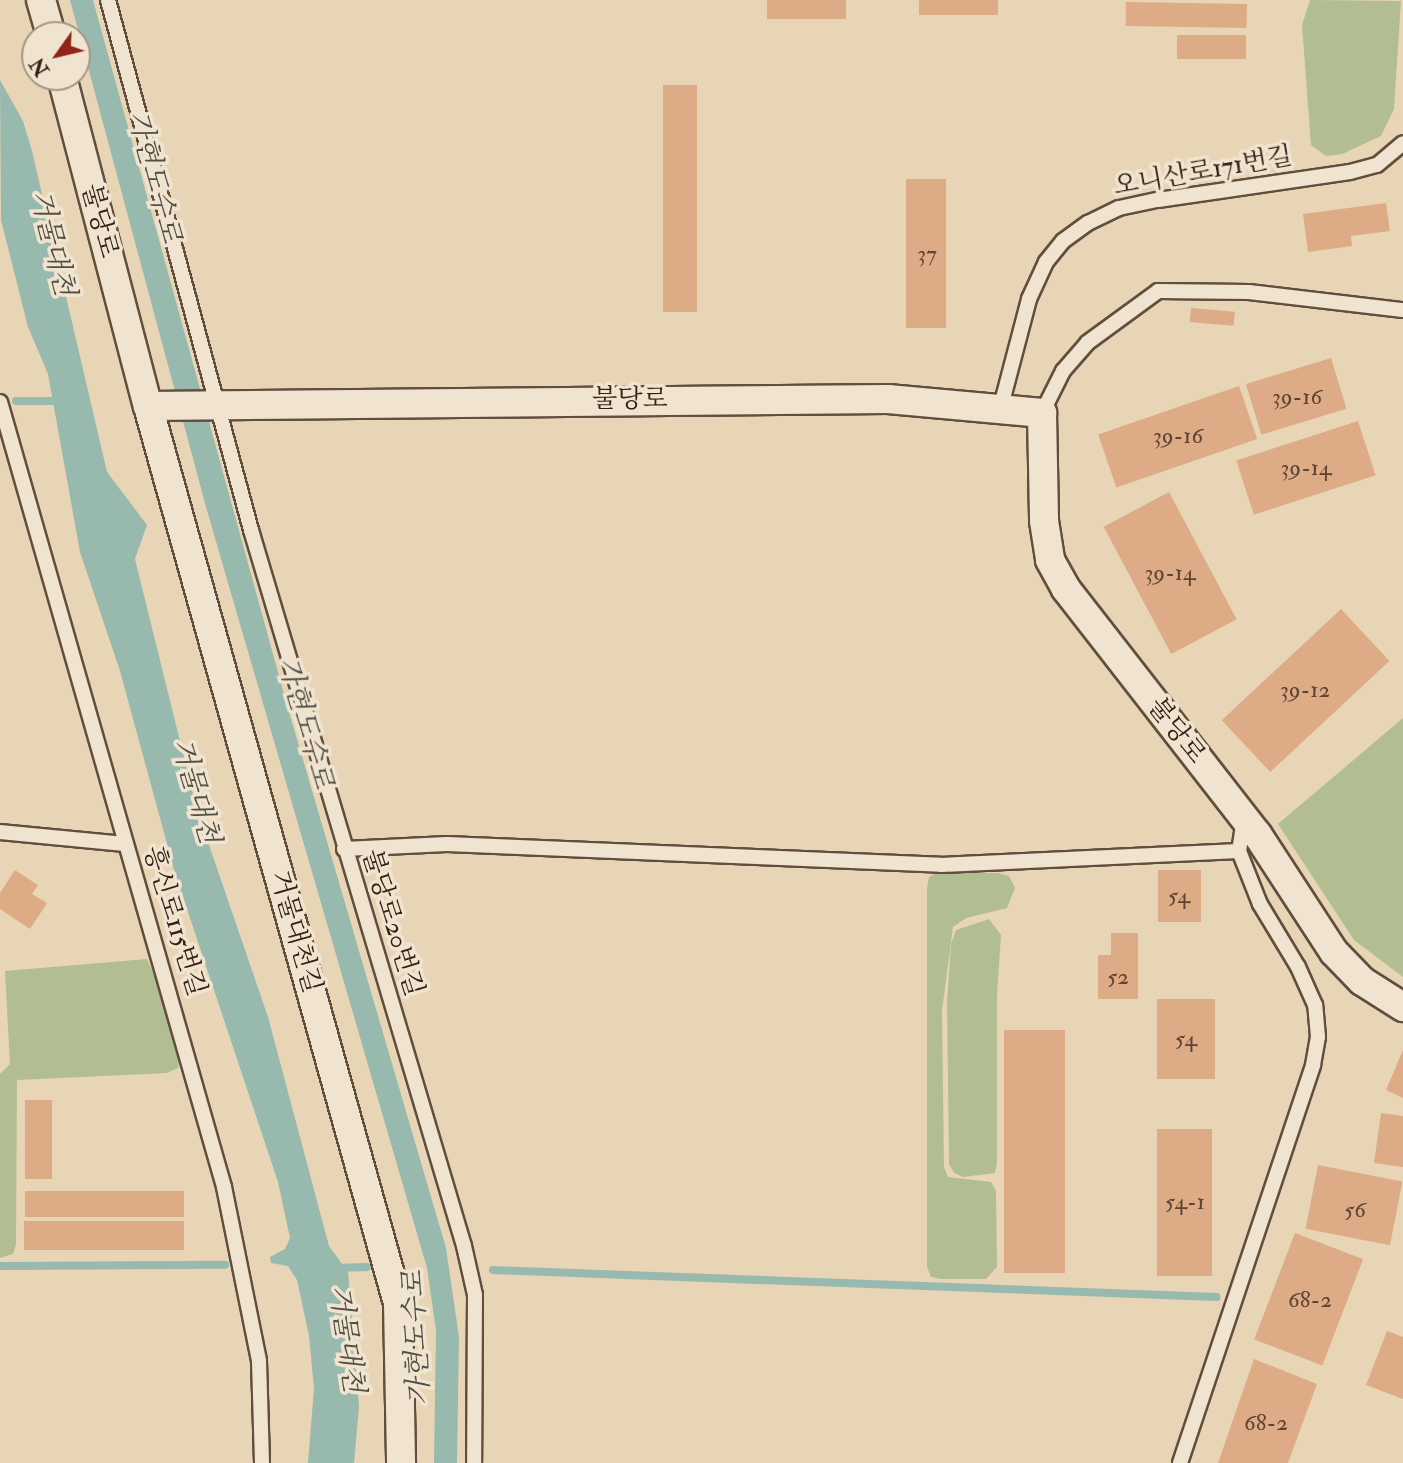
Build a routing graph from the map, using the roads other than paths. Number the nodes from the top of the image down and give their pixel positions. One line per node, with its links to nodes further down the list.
1 (41, 0): 3 (street)
2 (108, 0): 8 (lane, 불당로20번길)
3 (47, 21)
4 (66, 91): 10 (street, 불당로)
5 (1403, 143): 9 (lane, 오니산로171번길)
6 (1403, 310): 11 (lane, 불당로)
7 (0, 402): 14 (lane, 흥신로115번길)
8 (218, 403): 9 (street, 불당로); 10 (street, 불당로); 15 (lane, 불당로20번길)
9 (1001, 406): 11 (street, 불당로)
10 (148, 407): 19 (street, 거물대천길)
11 (1042, 413): 12 (street, 불당로)
12 (1244, 819): 16 (lane); 17 (street, 불당로)
13 (0, 832): 14 (lane)
14 (124, 844): 18 (lane, 흥신로115번길)
15 (344, 849): 16 (lane); 20 (lane, 불당로20번길)
16 (1239, 851): 21 (lane)
17 (1403, 1007)
18 (262, 1463)
19 (401, 1463)
20 (474, 1463)
21 (1180, 1463)

